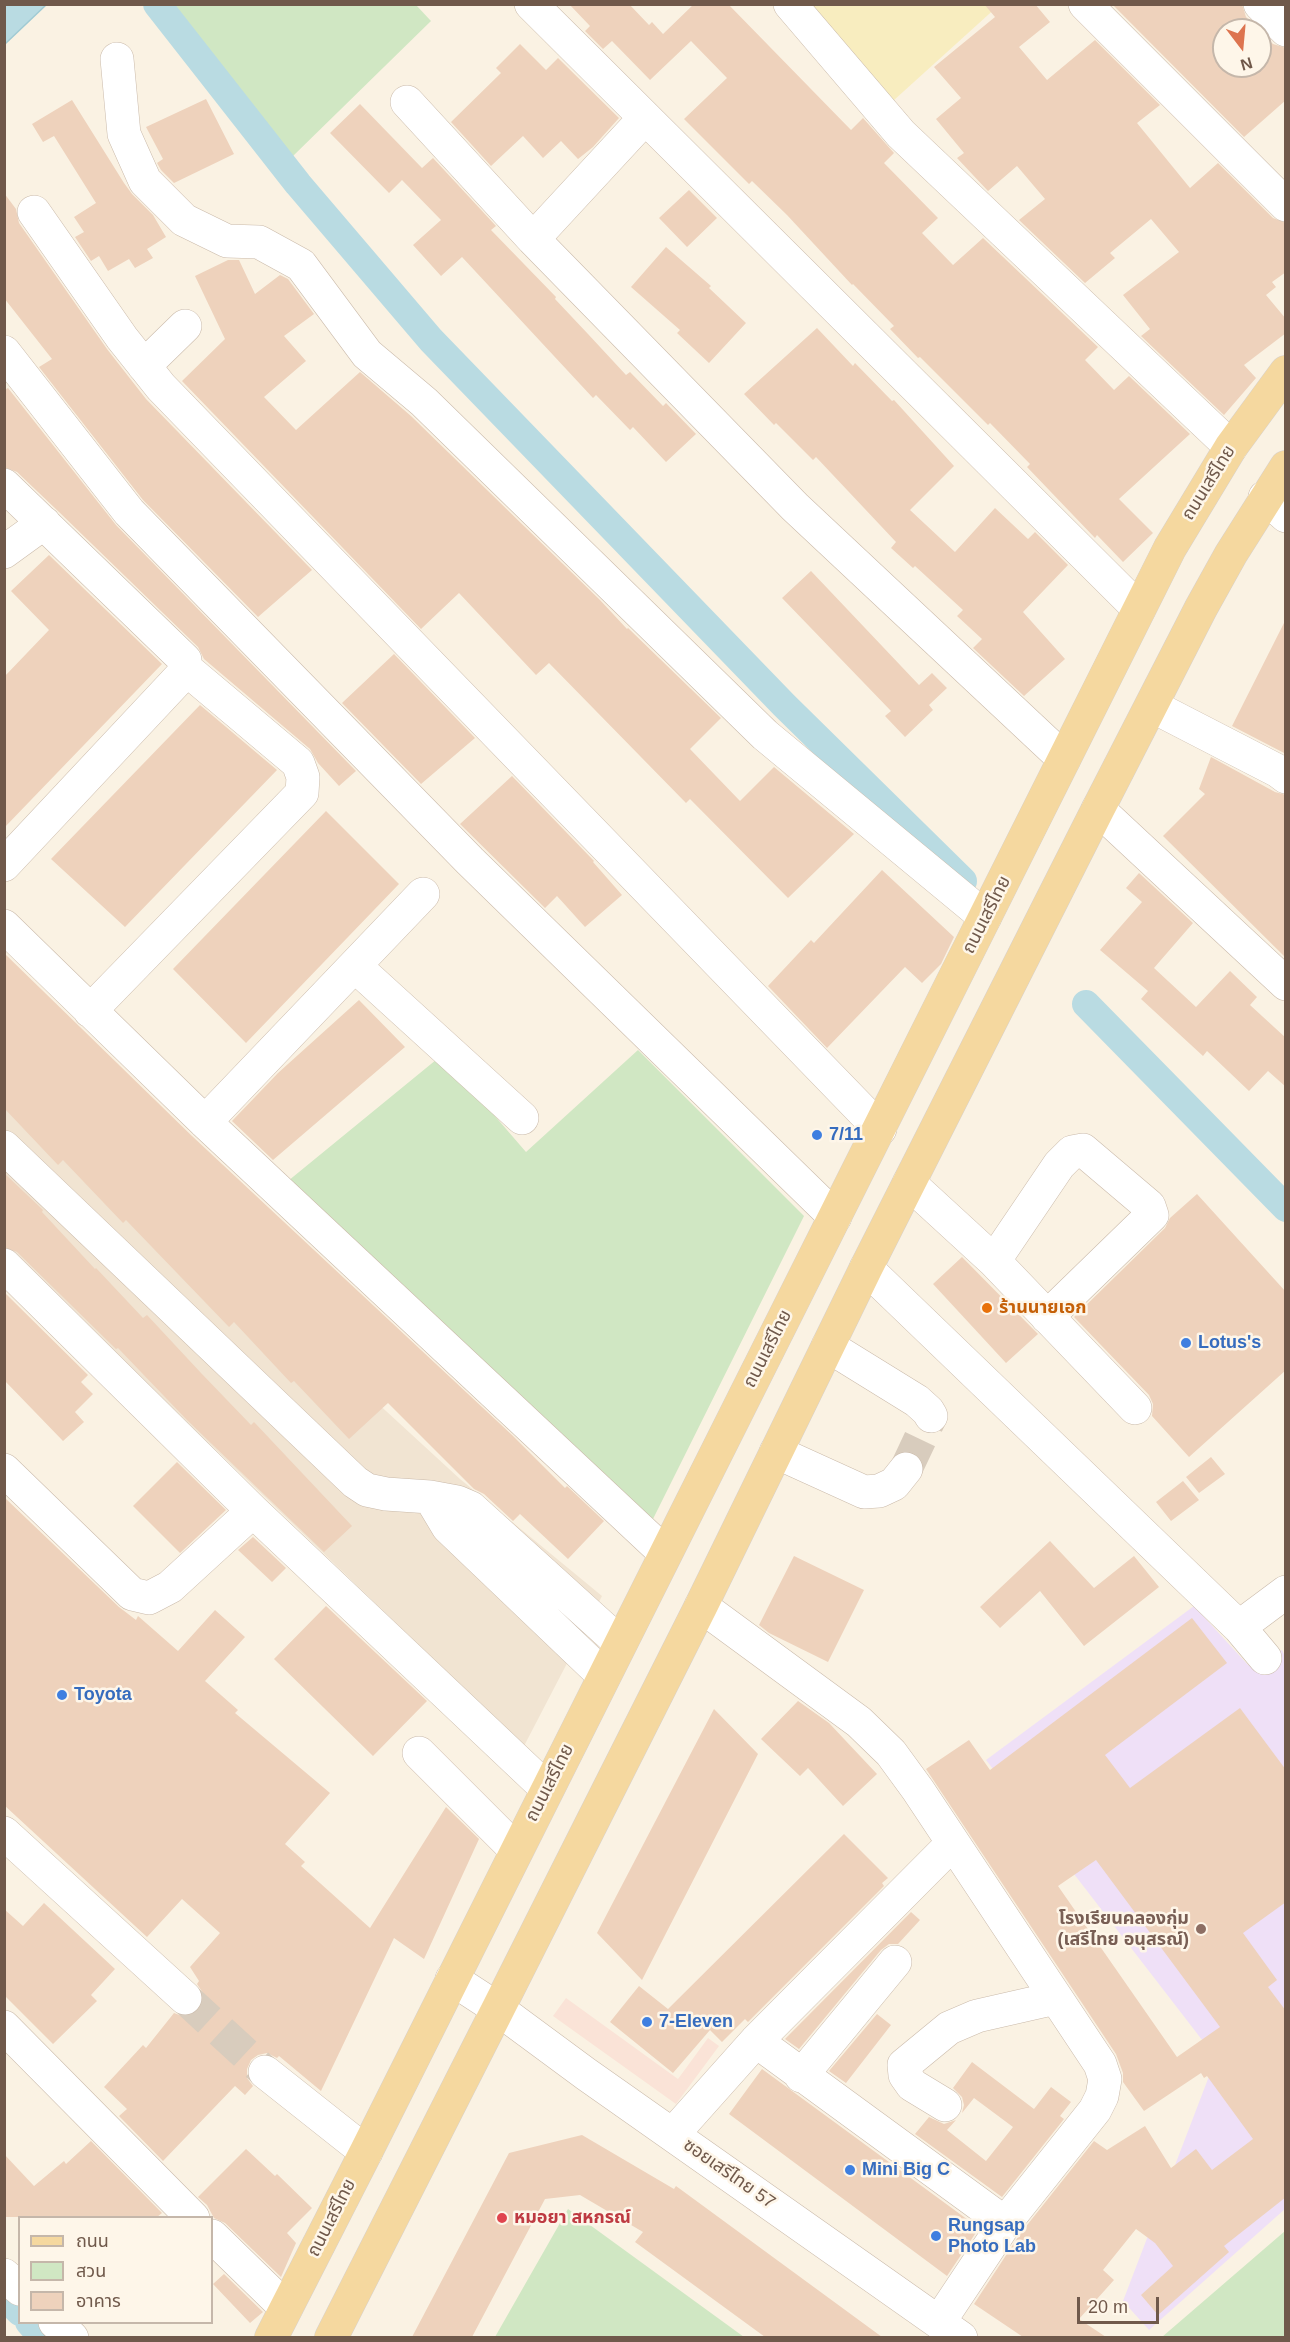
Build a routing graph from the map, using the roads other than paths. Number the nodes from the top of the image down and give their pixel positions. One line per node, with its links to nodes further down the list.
1 (531, 4): 8 (street)
2 (790, 4): 16 (street)
3 (1084, 4): 9 (street)
4 (1260, 4): 5 (street)
5 (1286, 30)
6 (117, 59): 30 (street)
7 (407, 102): 11 (street)
8 (644, 119): 11 (street); 22 (street)
9 (1286, 205)
10 (34, 212): 14 (street)
11 (533, 239): 25 (street)
12 (185, 327): 14 (street)
13 (4, 352): 40 (street)
14 (144, 366): 37 (street)
15 (1286, 372): 16 (main road, ถนนเสรีไทย)
16 (1231, 447): 22 (main road, ถนนเสรีไทย)
17 (1286, 467): 19 (main road)
18 (4, 485): 20 (street)
19 (1275, 506): 24 (main road)
20 (44, 523): 21 (street); 23 (street)
21 (4, 552)
22 (1139, 609): 25 (main road, ถนนเสรีไทย)
23 (185, 668): 28 (street); 34 (street)
24 (1152, 706): 26 (street); 27 (main road)
25 (1064, 759): 30 (main road, ถนนเสรีไทย)
26 (1286, 777)
27 (1098, 809): 33 (street); 39 (main road)
28 (4, 865)
29 (423, 894): 32 (street)
30 (985, 917): 37 (main road, ถนนเสรีไทย)
31 (4, 926): 34 (street)
32 (355, 966): 35 (street); 36 (street)
33 (1286, 984)
34 (90, 1011): 36 (street)
35 (522, 1118)
36 (206, 1122): 52 (street)
37 (880, 1129): 40 (main road, ถนนเสรีไทย)
38 (4, 1147): 54 (street)
39 (909, 1183): 41 (street); 43 (main road)
40 (835, 1217): 52 (main road, ถนนเสรีไทย)
41 (994, 1261): 44 (street); 44 (street)
42 (4, 1265): 51 (street)
43 (866, 1269): 45 (main road); 56 (street)
44 (1047, 1317): 46 (street)
45 (828, 1346): 47 (street); 48 (main road)
46 (1135, 1408)
47 (931, 1416)
48 (776, 1452): 49 (street); 55 (main road)
49 (906, 1469)
50 (4, 1470): 51 (street)
51 (253, 1511): 61 (street)
52 (665, 1553): 57 (main road, ถนนเสรีไทย)
53 (1286, 1592): 56 (street)
54 (549, 1601): 57 (street); 59 (street)
55 (701, 1606): 63 (street); 69 (main road)
56 (1239, 1627): 58 (street)
57 (620, 1643): 59 (main road, ถนนเสรีไทย)
58 (1265, 1658)
59 (604, 1676): 61 (main road, ถนนเสรีไทย)
60 (419, 1753): 64 (street)
61 (547, 1789): 64 (main road, ถนนเสรีไทย)
62 (4, 1833): 67 (street)
63 (953, 1843): 68 (street); 71 (street)
64 (516, 1850): 66 (main road, ถนนเสรีไทย)
65 (895, 1962): 73 (street)
66 (452, 1979): 69 (street, ซอยเสรีไทย 57); 76 (main road, ถนนเสรีไทย)
67 (185, 1998)
68 (1056, 1998): 74 (street); 78 (street)
69 (498, 2010): 75 (street, ซอยเสรีไทย 57); 87 (main road)
70 (4, 2027): 77 (street)
71 (756, 2041): 73 (street); 75 (street)
72 (265, 2072): 76 (street)
73 (801, 2076): 78 (street)
74 (945, 2105)
75 (673, 2134): 84 (street, ซอยเสรีไทย 57)
76 (366, 2152): 82 (main road, ถนนเสรีไทย)
77 (190, 2216)
78 (1005, 2223): 84 (street)
79 (213, 2239): 82 (street)
80 (4, 2275): 81 (street)
81 (18, 2287)
82 (286, 2308): 86 (main road, ถนนเสรีไทย)
83 (57, 2324): 85 (street)
84 (950, 2330)
85 (72, 2337)
86 (271, 2337)
87 (332, 2337)

